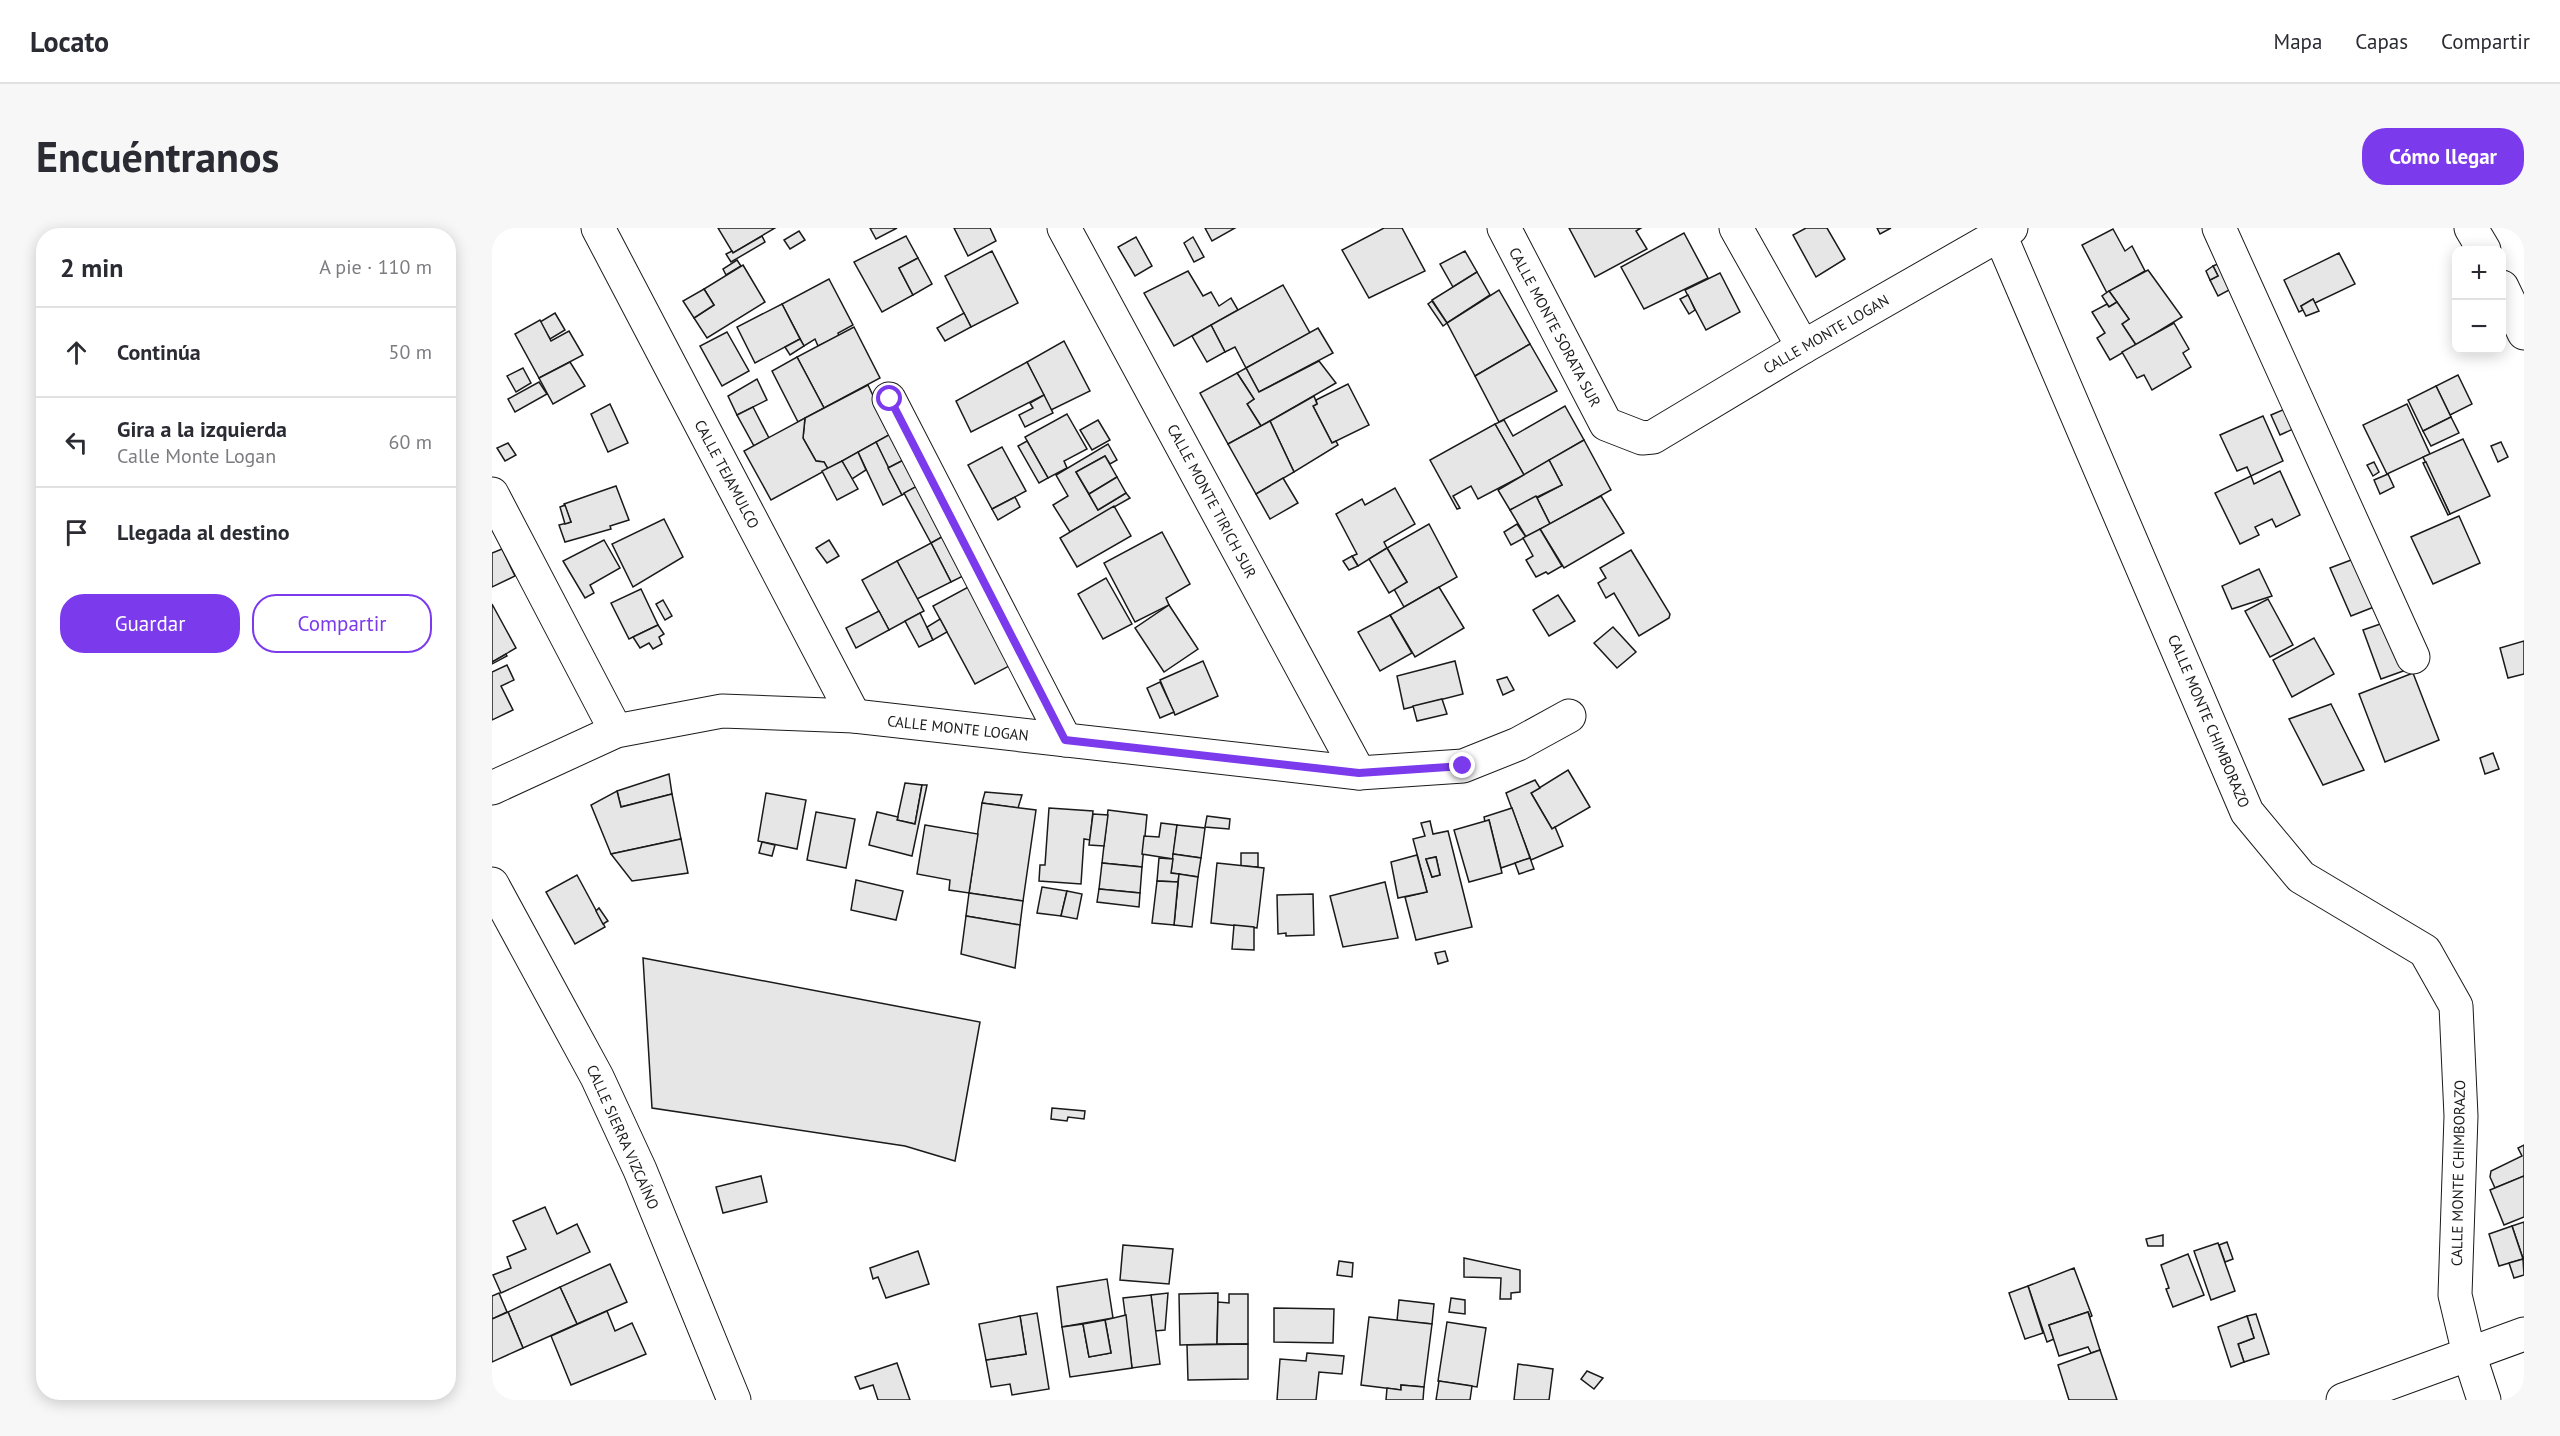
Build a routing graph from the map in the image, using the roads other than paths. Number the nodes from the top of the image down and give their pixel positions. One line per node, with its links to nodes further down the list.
1 (1065, 228): 20 (street, CALLE MONTE TIRICH SUR)
2 (1504, 228): 13 (street, CALLE MONTE SORATA SUR)
3 (1736, 228): 11 (street)
4 (2219, 228): 15 (street)
5 (2471, 228): 8 (street)
6 (601, 229): 16 (street, CALLE TEJAMULCO)
7 (2003, 230): 11 (street, CALLE MONTE LOGAN); 24 (street, CALLE MONTE CHIMBORAZO)
8 (2482, 246)
9 (2506, 295): 10 (street)
10 (2524, 333)
11 (1803, 347): 13 (street, CALLE MONTE LOGAN)
12 (890, 399): 19 (street)
13 (1641, 438)
14 (492, 494): 18 (street)
15 (2414, 657)
16 (854, 716): 18 (street, CALLE MONTE LOGAN); 19 (street, CALLE MONTE LOGAN)
17 (1569, 716): 20 (street, CALLE MONTE LOGAN)
18 (616, 731): 21 (street, CALLE MONTE LOGAN)
19 (1065, 740): 20 (street, CALLE MONTE LOGAN)
20 (1359, 773)
21 (492, 788)
22 (492, 884): 25 (street, CALLE SIERRA VIZCAÍNO)
23 (2524, 1334): 24 (street)
24 (2469, 1354): 26 (street); 27 (street, CALLE MONTE CHIMBORAZO)
25 (734, 1400)
26 (2343, 1400)
27 (2484, 1400)

